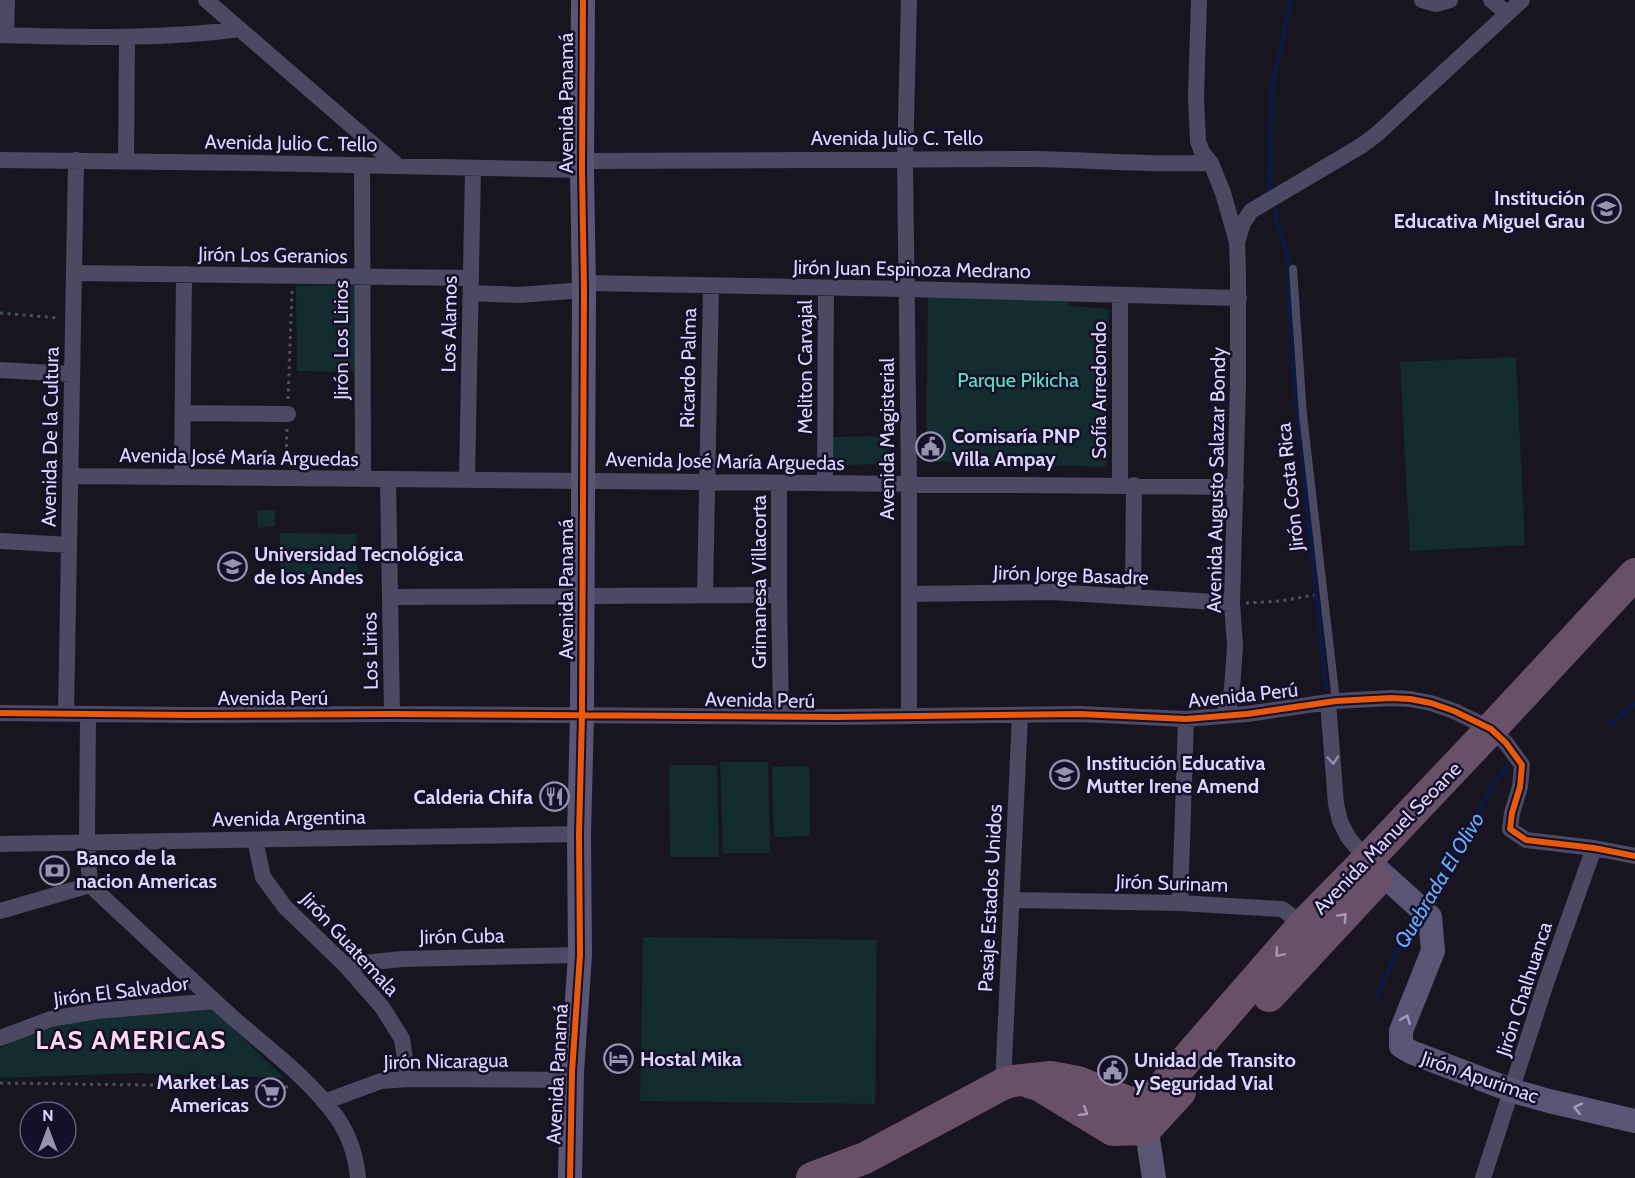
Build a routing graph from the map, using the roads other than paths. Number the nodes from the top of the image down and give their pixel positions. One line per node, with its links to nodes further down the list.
1 (7, 0): 12 (street)
2 (206, 0): 11 (street)
3 (583, 0): 21 (street, Avenida Panamá)
4 (909, 0): 16 (street, Avenida Magisterial)
5 (1199, 0): 18 (street)
6 (1422, 0): 7 (street)
7 (1450, 0)
8 (1491, 0): 10 (street)
9 (1522, 0): 10 (street)
10 (1507, 13): 23 (street)
11 (240, 29): 13 (street); 20 (street)
12 (3, 35): 13 (street)
13 (127, 37): 17 (street)
14 (0, 160): 15 (street, Avenida Julio C. Tello)
15 (76, 160): 17 (street, Avenida Julio C. Tello); 25 (street, Avenida De la Cultura)
16 (905, 160): 18 (street, Avenida Julio C. Tello); 21 (street, Avenida Julio C. Tello); 32 (street, Avenida Magisterial)
17 (126, 161): 19 (street, Avenida Julio C. Tello)
18 (1211, 163): 23 (street)
19 (362, 165): 20 (street, Avenida Julio C. Tello); 27 (street, Jirón Los Lirios)
20 (398, 166): 22 (street, Avenida Julio C. Tello)
21 (582, 166): 22 (street, Avenida Julio C. Tello); 30 (street, Avenida Panamá)
22 (473, 168): 28 (street, Los Alamos)
23 (1237, 242): 34 (street, Avenida Augusto Salazar Bondy)
24 (1293, 269): 62 (lane, Jirón Costa Rica)
25 (74, 273): 26 (street, Jirón Los Geranios); 36 (street, Avenida De la Cultura)
26 (184, 274): 27 (street, Jirón Los Geranios); 37 (street)
27 (362, 277): 28 (street, Jirón Los Geranios); 41 (street, Jirón Los Lirios)
28 (471, 286): 30 (street, Jirón Los Geranios); 43 (street, Los Alamos)
29 (711, 286): 30 (street, Jirón Juan Espinoza Medrano); 31 (street, Jirón Juan Espinoza Medrano); 45 (street, Ricardo Palma)
30 (584, 287): 44 (street, Avenida Panamá)
31 (826, 288): 32 (street, Jirón Juan Espinoza Medrano); 47 (street, Meliton Carvajal)
32 (907, 289): 33 (street, Jirón Juan Espinoza Medrano); 48 (street, Avenida Magisterial)
33 (1120, 295): 34 (street, Jirón Juan Espinoza Medrano); 49 (street, Sofía Arredondo)
34 (1239, 298): 50 (street, Avenida Augusto Salazar Bondy)
35 (0, 370): 36 (street)
36 (72, 374): 39 (street, Avenida De la Cultura)
37 (183, 413): 38 (street); 40 (street)
38 (288, 414)
39 (70, 476): 40 (street, Avenida José María Arguedas); 52 (street, Avenida De la Cultura)
40 (182, 477): 41 (street, Avenida José María Arguedas)
41 (363, 479): 42 (street, Avenida José María Arguedas)
42 (388, 479): 43 (street, Avenida José María Arguedas); 58 (street, Los Lirios)
43 (467, 480): 44 (street, Avenida José María Arguedas)
44 (583, 481): 45 (street, Avenida José María Arguedas); 57 (street, Avenida Panamá)
45 (708, 482): 46 (street, Avenida José María Arguedas); 55 (street, Ricardo Palma)
46 (779, 483): 47 (street, Avenida José María Arguedas); 56 (street, Grimanesa Villacorta)
47 (825, 483): 48 (street, Avenida José María Arguedas)
48 (909, 484): 49 (street, Avenida José María Arguedas); 54 (street, Avenida Magisterial)
49 (1127, 486): 50 (street, Avenida José María Arguedas); 59 (street, Sofía Arredondo)
50 (1236, 487): 61 (street, Avenida Augusto Salazar Bondy)
51 (0, 541): 52 (street)
52 (69, 545): 64 (street, Avenida De la Cultura)
53 (1635, 574): 73 (highway, Avenida Manuel Seoane)
54 (909, 594): 59 (street, Jirón Jorge Basadre); 70 (street, Avenida Magisterial)
55 (705, 595): 56 (street); 57 (street)
56 (779, 595): 69 (street, Grimanesa Villacorta)
57 (583, 596): 58 (street); 67 (street, Avenida Panamá)
58 (390, 597): 66 (street, Los Lirios)
59 (1133, 597): 61 (street, Jirón Jorge Basadre)
60 (1635, 600): 73 (highway, Avenida Manuel Seoane)
61 (1232, 603): 71 (street, Avenida Augusto Salazar Bondy)
62 (1332, 701): 71 (street, Avenida Perú); 73 (street, Avenida Perú); 80 (street, Jirón Costa Rica, one-way to 80)
63 (0, 713): 64 (street, Avenida Perú)
64 (66, 714): 65 (street, Avenida Perú)
65 (88, 714): 66 (street, Avenida Perú); 76 (street)
66 (392, 714): 67 (street, Avenida Perú)
67 (582, 715): 69 (street, Avenida Perú); 74 (street, Avenida Panamá)
68 (1020, 715): 70 (street, Avenida Perú); 72 (street, Avenida Perú); 82 (street, Pasaje Estados Unidos)
69 (781, 717): 70 (street, Avenida Perú)
70 (909, 717)
71 (1222, 717): 72 (street, Avenida Perú)
72 (1186, 719): 83 (street)
73 (1499, 736): 78 (street); 80 (highway, Avenida Manuel Seoane)
74 (579, 834): 75 (street, Avenida Argentina); 86 (street, Avenida Panamá)
75 (255, 840): 76 (street, Avenida Argentina); 87 (street, Jirón Guatemala)
76 (87, 843): 77 (street, Avenida Argentina); 81 (street)
77 (0, 844)
78 (1594, 848): 79 (street); 93 (street, Jirón Chalhuanca)
79 (1635, 856)
80 (1374, 868): 85 (highway, Avenida Manuel Seoane); 93 (street, Jirón Apurimac, one-way to 80)
81 (90, 885): 84 (street); 88 (street)
82 (1011, 900): 83 (street, Jirón Surinam); 92 (street, Pasaje Estados Unidos)
83 (1180, 903): 85 (street, Jirón Surinam)
84 (0, 911)
85 (1312, 932): 95 (highway, Avenida Manuel Seoane)
86 (580, 955): 87 (street, Jirón Cuba); 91 (street, Avenida Panamá)
87 (345, 965): 90 (street, Jirón Guatemala)
88 (215, 1001): 89 (street, Jirón El Salvador); 94 (street)
89 (0, 1038)
90 (408, 1079): 91 (street, Jirón Nicaragua); 94 (street, Jirón Nicaragua)
91 (572, 1080): 98 (street, Avenida Panamá)
92 (1008, 1082): 95 (highway); 99 (highway)
93 (1513, 1090): 96 (street, Jirón Apurimac, one-way to 93); 101 (street, Jirón Chalhuanca)
94 (324, 1102): 97 (street)
95 (1144, 1116): 100 (street)
96 (1635, 1120)
97 (358, 1178)
98 (570, 1178)
99 (812, 1178)
100 (1154, 1178)
101 (1483, 1178)

